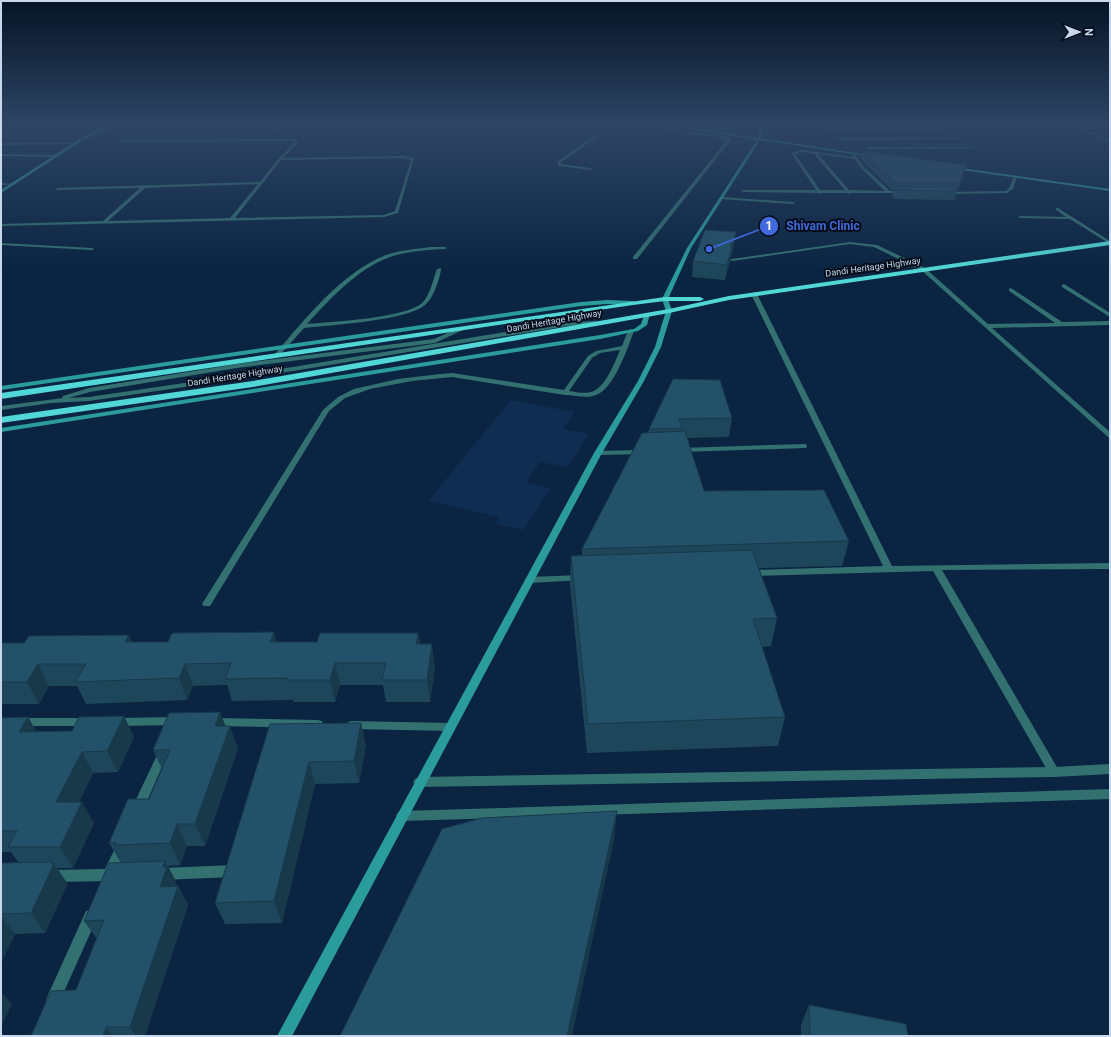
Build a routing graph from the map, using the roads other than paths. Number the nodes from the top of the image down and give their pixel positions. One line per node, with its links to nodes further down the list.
1 (30, 173): 13 (street)
2 (268, 173): 11 (street)
3 (409, 173): 29 (street)
4 (702, 173): 36 (street)
5 (737, 173): 24 (street)
6 (806, 173): 22 (street)
7 (832, 173): 23 (street)
8 (870, 173): 19 (street)
9 (997, 173): 10 (street)
10 (1015, 176): 16 (street); 21 (street)
11 (260, 183): 14 (street); 29 (street)
12 (1, 184): 13 (street)
13 (13, 184): 18 (street)
14 (144, 186): 15 (street); 30 (street)
15 (57, 189)
16 (1110, 190)
17 (744, 191): 22 (street)
18 (1, 192)
19 (889, 192): 20 (street); 23 (street)
20 (912, 192)
21 (943, 192)
22 (820, 193): 23 (street)
23 (849, 193)
24 (721, 198): 25 (street); 44 (street)
25 (793, 203)
26 (1057, 209): 28 (street)
27 (1020, 217): 28 (street)
28 (1071, 218): 32 (street)
29 (232, 219): 30 (street)
30 (105, 222): 31 (street)
31 (1, 225)
32 (1110, 243): 39 (highway, Dandi Heritage Highway)
33 (1, 244): 35 (street)
34 (445, 248): 52 (street)
35 (92, 249)
36 (635, 258)
37 (732, 260): 39 (street)
38 (439, 269): 52 (street)
39 (923, 270): 42 (highway, Dandi Heritage Highway); 53 (street)
40 (1064, 286): 48 (street)
41 (1011, 290): 51 (street)
42 (754, 294): 43 (highway, Dandi Heritage Highway); 73 (street)
43 (729, 298): 44 (highway); 46 (highway, Dandi Heritage Highway)
44 (665, 299): 45 (highway); 46 (street)
45 (633, 303): 54 (highway); 56 (street)
46 (669, 311): 47 (highway, Dandi Heritage Highway); 70 (street)
47 (647, 314): 49 (highway, Dandi Heritage Highway); 55 (street)
48 (1110, 315)
49 (596, 323): 62 (street); 64 (highway, Dandi Heritage Highway)
50 (1110, 323): 51 (street)
51 (1061, 324): 53 (street)
52 (303, 326): 56 (street)
53 (986, 326): 66 (street)
54 (461, 329): 58 (highway); 62 (street)
55 (631, 331): 57 (street); 65 (street)
56 (285, 346): 58 (street); 59 (street)
57 (625, 347): 60 (street); 60 (street)
58 (277, 355): 61 (highway)
59 (1, 388)
60 (565, 393): 77 (street)
61 (1, 396)
62 (51, 401): 63 (street)
63 (1, 408)
64 (1, 420)
65 (1, 430)
66 (1110, 436)
67 (803, 446): 68 (street)
68 (677, 450)
69 (653, 451): 70 (street)
70 (598, 453): 76 (street)
71 (1110, 566): 72 (street)
72 (936, 568): 73 (street); 84 (street)
73 (889, 569): 74 (street)
74 (742, 573)
75 (592, 578): 76 (street)
76 (529, 580): 82 (street)
77 (208, 604)
78 (1, 722): 88 (street)
79 (200, 722): 80 (street)
80 (325, 724)
81 (341, 724): 82 (street)
82 (450, 726): 85 (street)
83 (1110, 769): 84 (street)
84 (1054, 772): 85 (street)
85 (419, 782): 87 (street)
86 (1110, 794): 87 (street)
87 (402, 816): 98 (street)
88 (134, 819)
89 (127, 833): 92 (street)
90 (233, 871): 91 (street)
91 (148, 874)
92 (109, 875): 93 (street); 94 (street); 95 (street)
93 (124, 875)
94 (40, 876)
95 (103, 889)
96 (96, 903): 97 (street)
97 (49, 1008)
98 (284, 1036)

